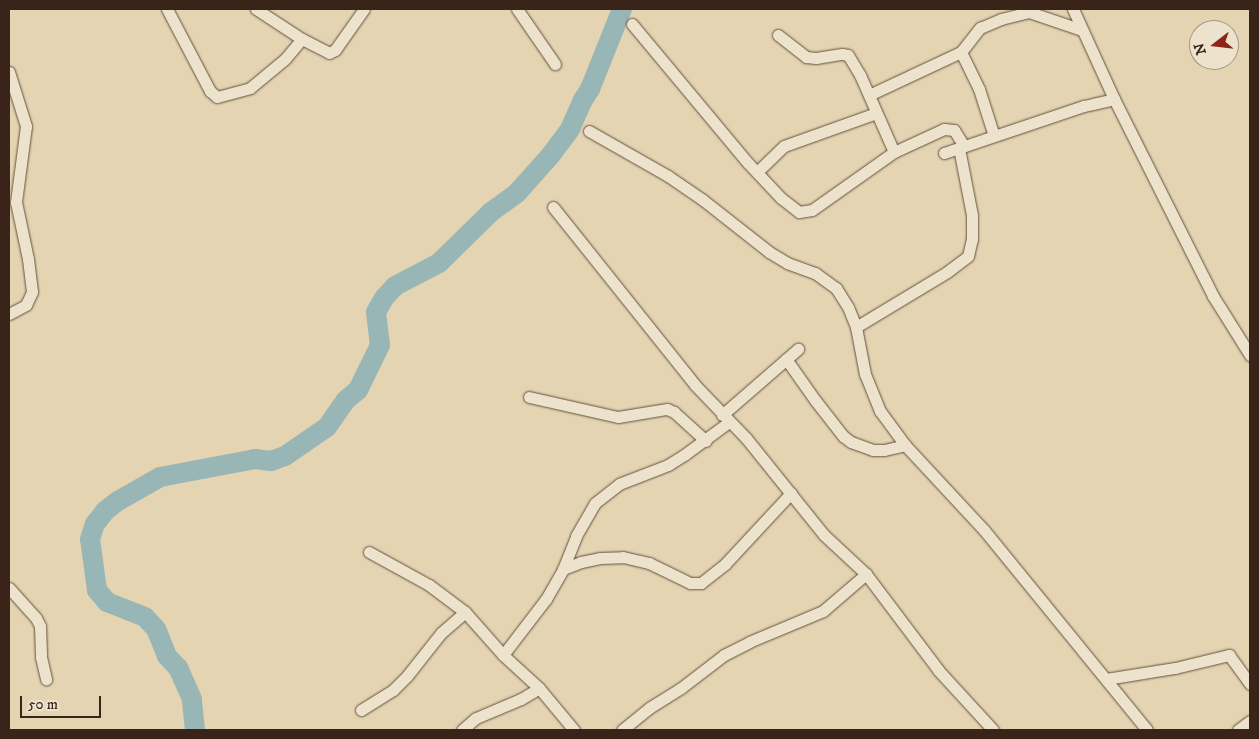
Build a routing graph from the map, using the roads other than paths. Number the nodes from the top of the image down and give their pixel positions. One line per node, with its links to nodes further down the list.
1 (167, 9): 9 (street)
2 (256, 9): 9 (street)
3 (364, 9): 9 (street)
4 (517, 9): 11 (street)
5 (1073, 9): 7 (street)
6 (632, 24): 21 (street)
7 (1082, 30): 10 (street); 14 (street)
8 (778, 35): 13 (street)
9 (302, 39)
10 (961, 52): 13 (street); 17 (street)
11 (555, 64)
12 (9, 72): 23 (street)
13 (869, 95): 15 (street)
14 (1114, 99): 17 (street); 26 (street)
15 (876, 113): 19 (street); 21 (street)
16 (589, 131): 24 (street)
17 (994, 136): 18 (street)
18 (961, 147): 19 (street); 20 (street); 24 (street)
19 (894, 152): 21 (street)
20 (944, 153)
21 (757, 172)
22 (553, 206): 29 (street)
23 (9, 314)
24 (856, 327): 31 (street)
25 (798, 349): 27 (street)
26 (1250, 355)
27 (786, 360): 29 (street); 31 (street)
28 (529, 397): 30 (street)
29 (725, 418): 30 (street); 32 (street)
30 (706, 441): 34 (street)
31 (905, 445): 40 (street)
32 (791, 493): 34 (street); 35 (street)
33 (369, 552): 37 (street)
34 (563, 569): 38 (street)
35 (866, 574): 47 (street); 48 (street)
36 (9, 588): 39 (street)
37 (465, 612): 38 (street); 43 (street)
38 (503, 655): 42 (street)
39 (46, 679)
40 (1106, 679): 41 (street); 49 (street)
41 (1250, 684)
42 (539, 688): 45 (street); 46 (street)
43 (361, 710)
44 (1250, 721): 50 (street)
45 (462, 730)
46 (574, 730)
47 (622, 730)
48 (993, 730)
49 (1147, 730)
50 (1238, 730)

